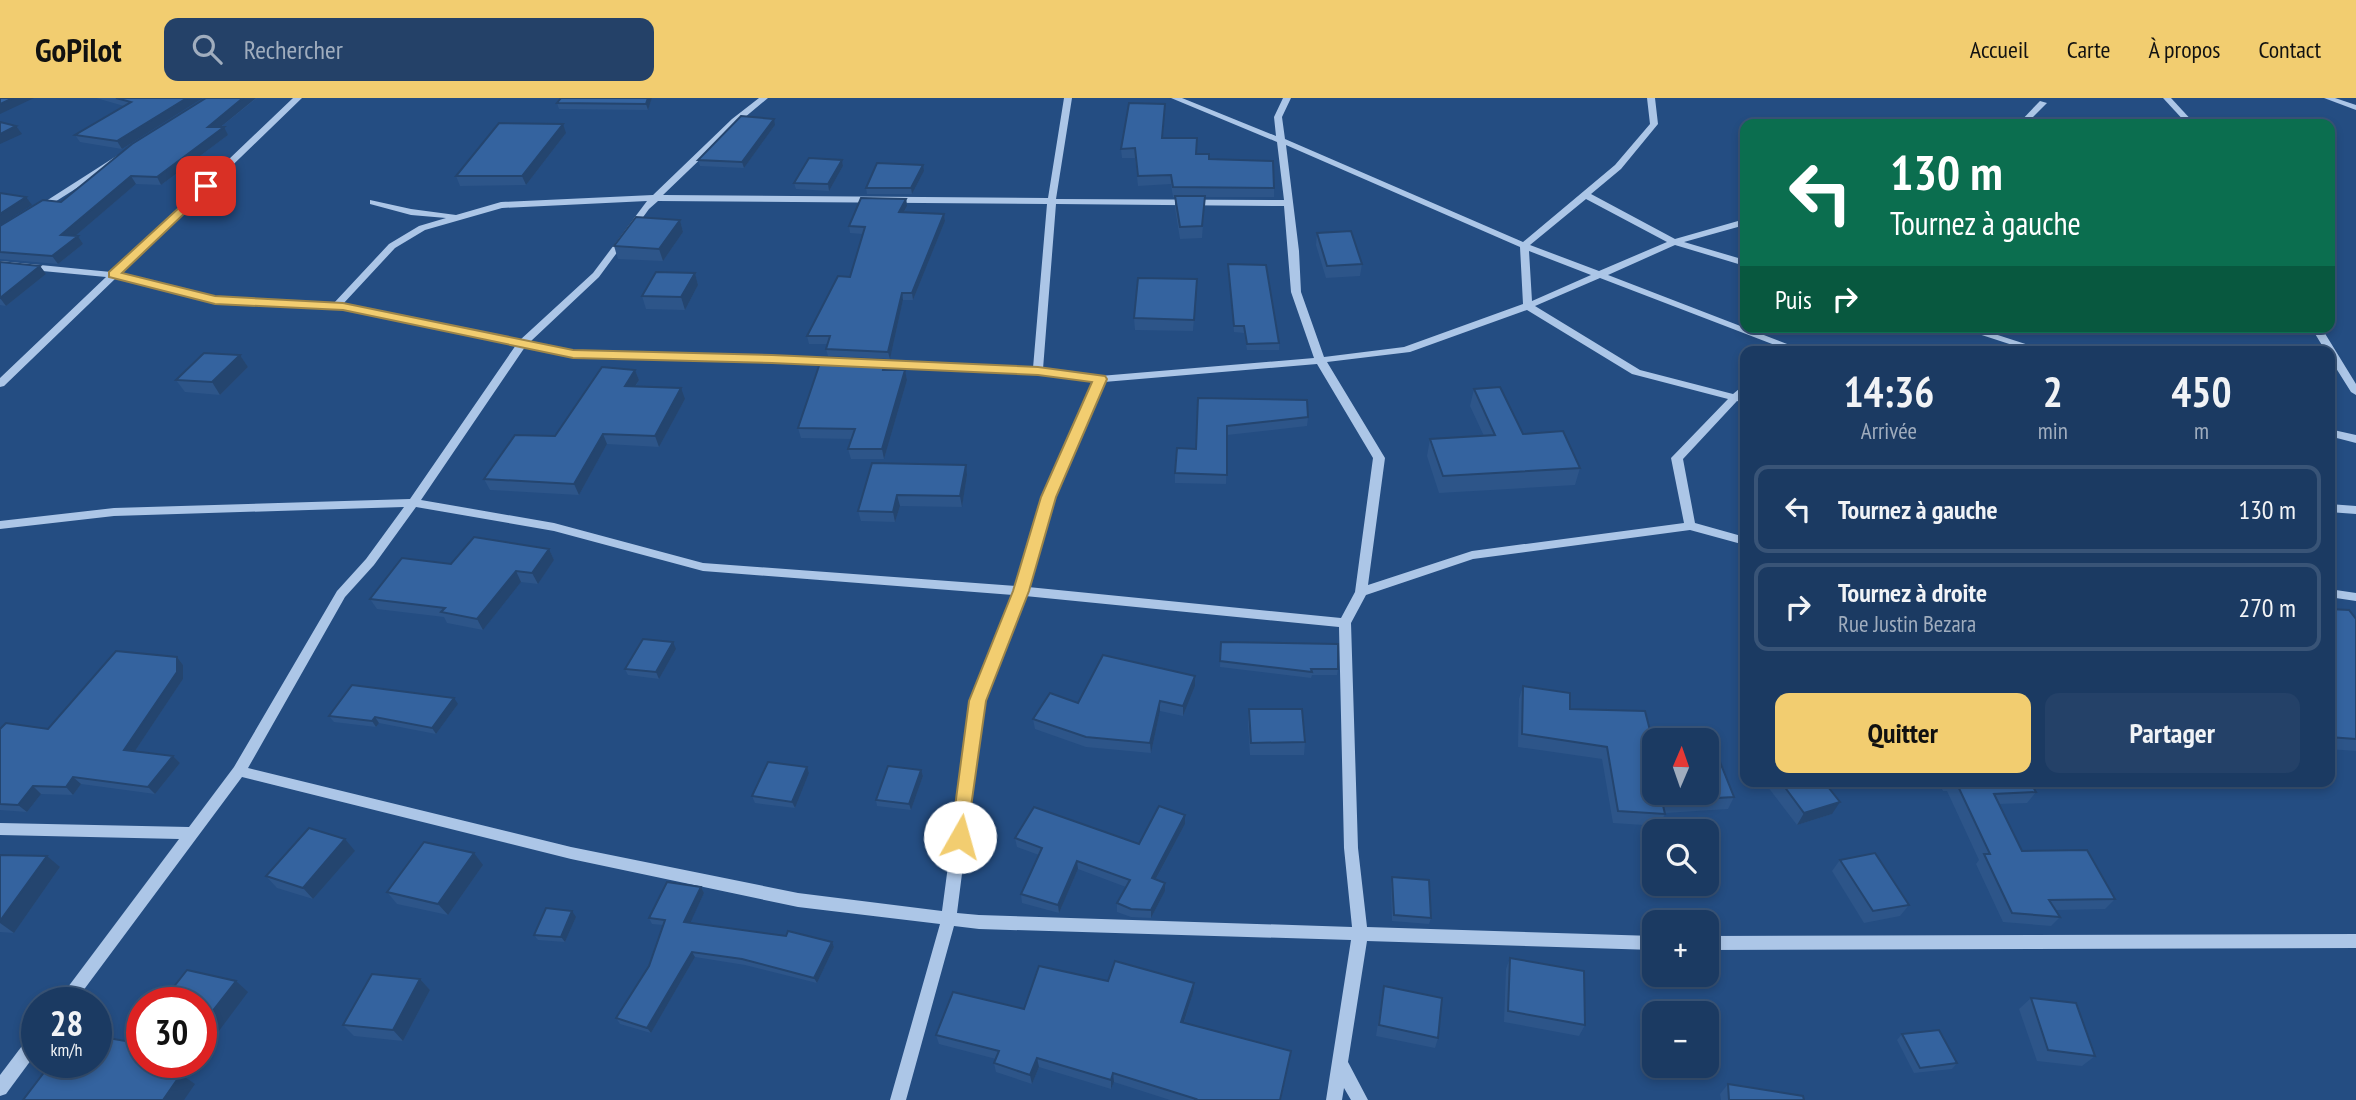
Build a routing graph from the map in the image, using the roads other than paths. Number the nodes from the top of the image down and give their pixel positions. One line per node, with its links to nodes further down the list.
1 (298, 98): 27 (street)
2 (764, 98): 16 (street)
3 (1068, 98): 17 (street)
4 (1175, 98): 13 (street)
5 (1287, 98): 13 (street)
6 (1651, 98): 15 (street)
7 (2168, 98): 12 (street)
8 (2328, 98): 10 (street)
9 (2043, 103): 11 (street)
10 (2356, 107)
11 (2027, 119)
12 (2187, 119)
13 (1280, 140): 19 (street); 24 (street)
14 (124, 155): 21 (street)
15 (1585, 195): 23 (street); 24 (street)
16 (655, 198): 17 (street); 20 (street); 34 (street)
17 (1052, 199): 19 (street); 41 (street)
18 (373, 202): 20 (street)
19 (1288, 203): 38 (street)
20 (460, 217): 29 (street)
21 (22, 218)
22 (1740, 223): 23 (street)
23 (1674, 242): 25 (street); 28 (street)
24 (1524, 246): 28 (street); 30 (street)
25 (1740, 262)
26 (0, 264): 27 (street)
27 (114, 275): 29 (street); 43 (street)
28 (1598, 275): 30 (street); 31 (street)
29 (336, 306): 34 (street)
30 (1528, 306): 38 (street); 45 (street)
31 (1740, 331)
32 (1744, 333): 35 (street)
33 (1982, 333): 36 (street)
34 (523, 343): 39 (street); 48 (street)
35 (1777, 346)
36 (2025, 346)
37 (2335, 358): 44 (street)
38 (1320, 360): 42 (street); 55 (street)
39 (842, 363)
40 (856, 363): 41 (street)
41 (1038, 371): 42 (street)
42 (1100, 379): 54 (street)
43 (0, 384)
44 (2356, 392)
45 (1739, 400): 52 (street)
46 (2335, 434): 47 (street)
47 (2356, 439)
48 (413, 503): 51 (street); 54 (street); 59 (street)
49 (2335, 508): 50 (street)
50 (2356, 510)
51 (0, 525)
52 (1690, 526): 53 (street); 55 (street)
53 (1740, 540)
54 (1021, 591): 58 (street); 62 (street)
55 (1362, 592): 58 (street)
56 (2335, 594): 57 (street)
57 (2356, 597)
58 (1345, 623): 63 (street)
59 (239, 771): 61 (street); 62 (street)
60 (0, 829): 61 (street)
61 (192, 833): 67 (street)
62 (949, 918): 63 (street); 71 (street)
63 (1360, 934): 65 (street); 69 (street)
64 (2356, 942): 66 (street)
65 (1642, 943)
66 (1719, 943)
67 (76, 987)
68 (21, 1060): 70 (street)
69 (1340, 1064): 72 (street); 73 (street)
70 (0, 1088)
71 (898, 1100)
72 (1334, 1100)
73 (1360, 1100)

